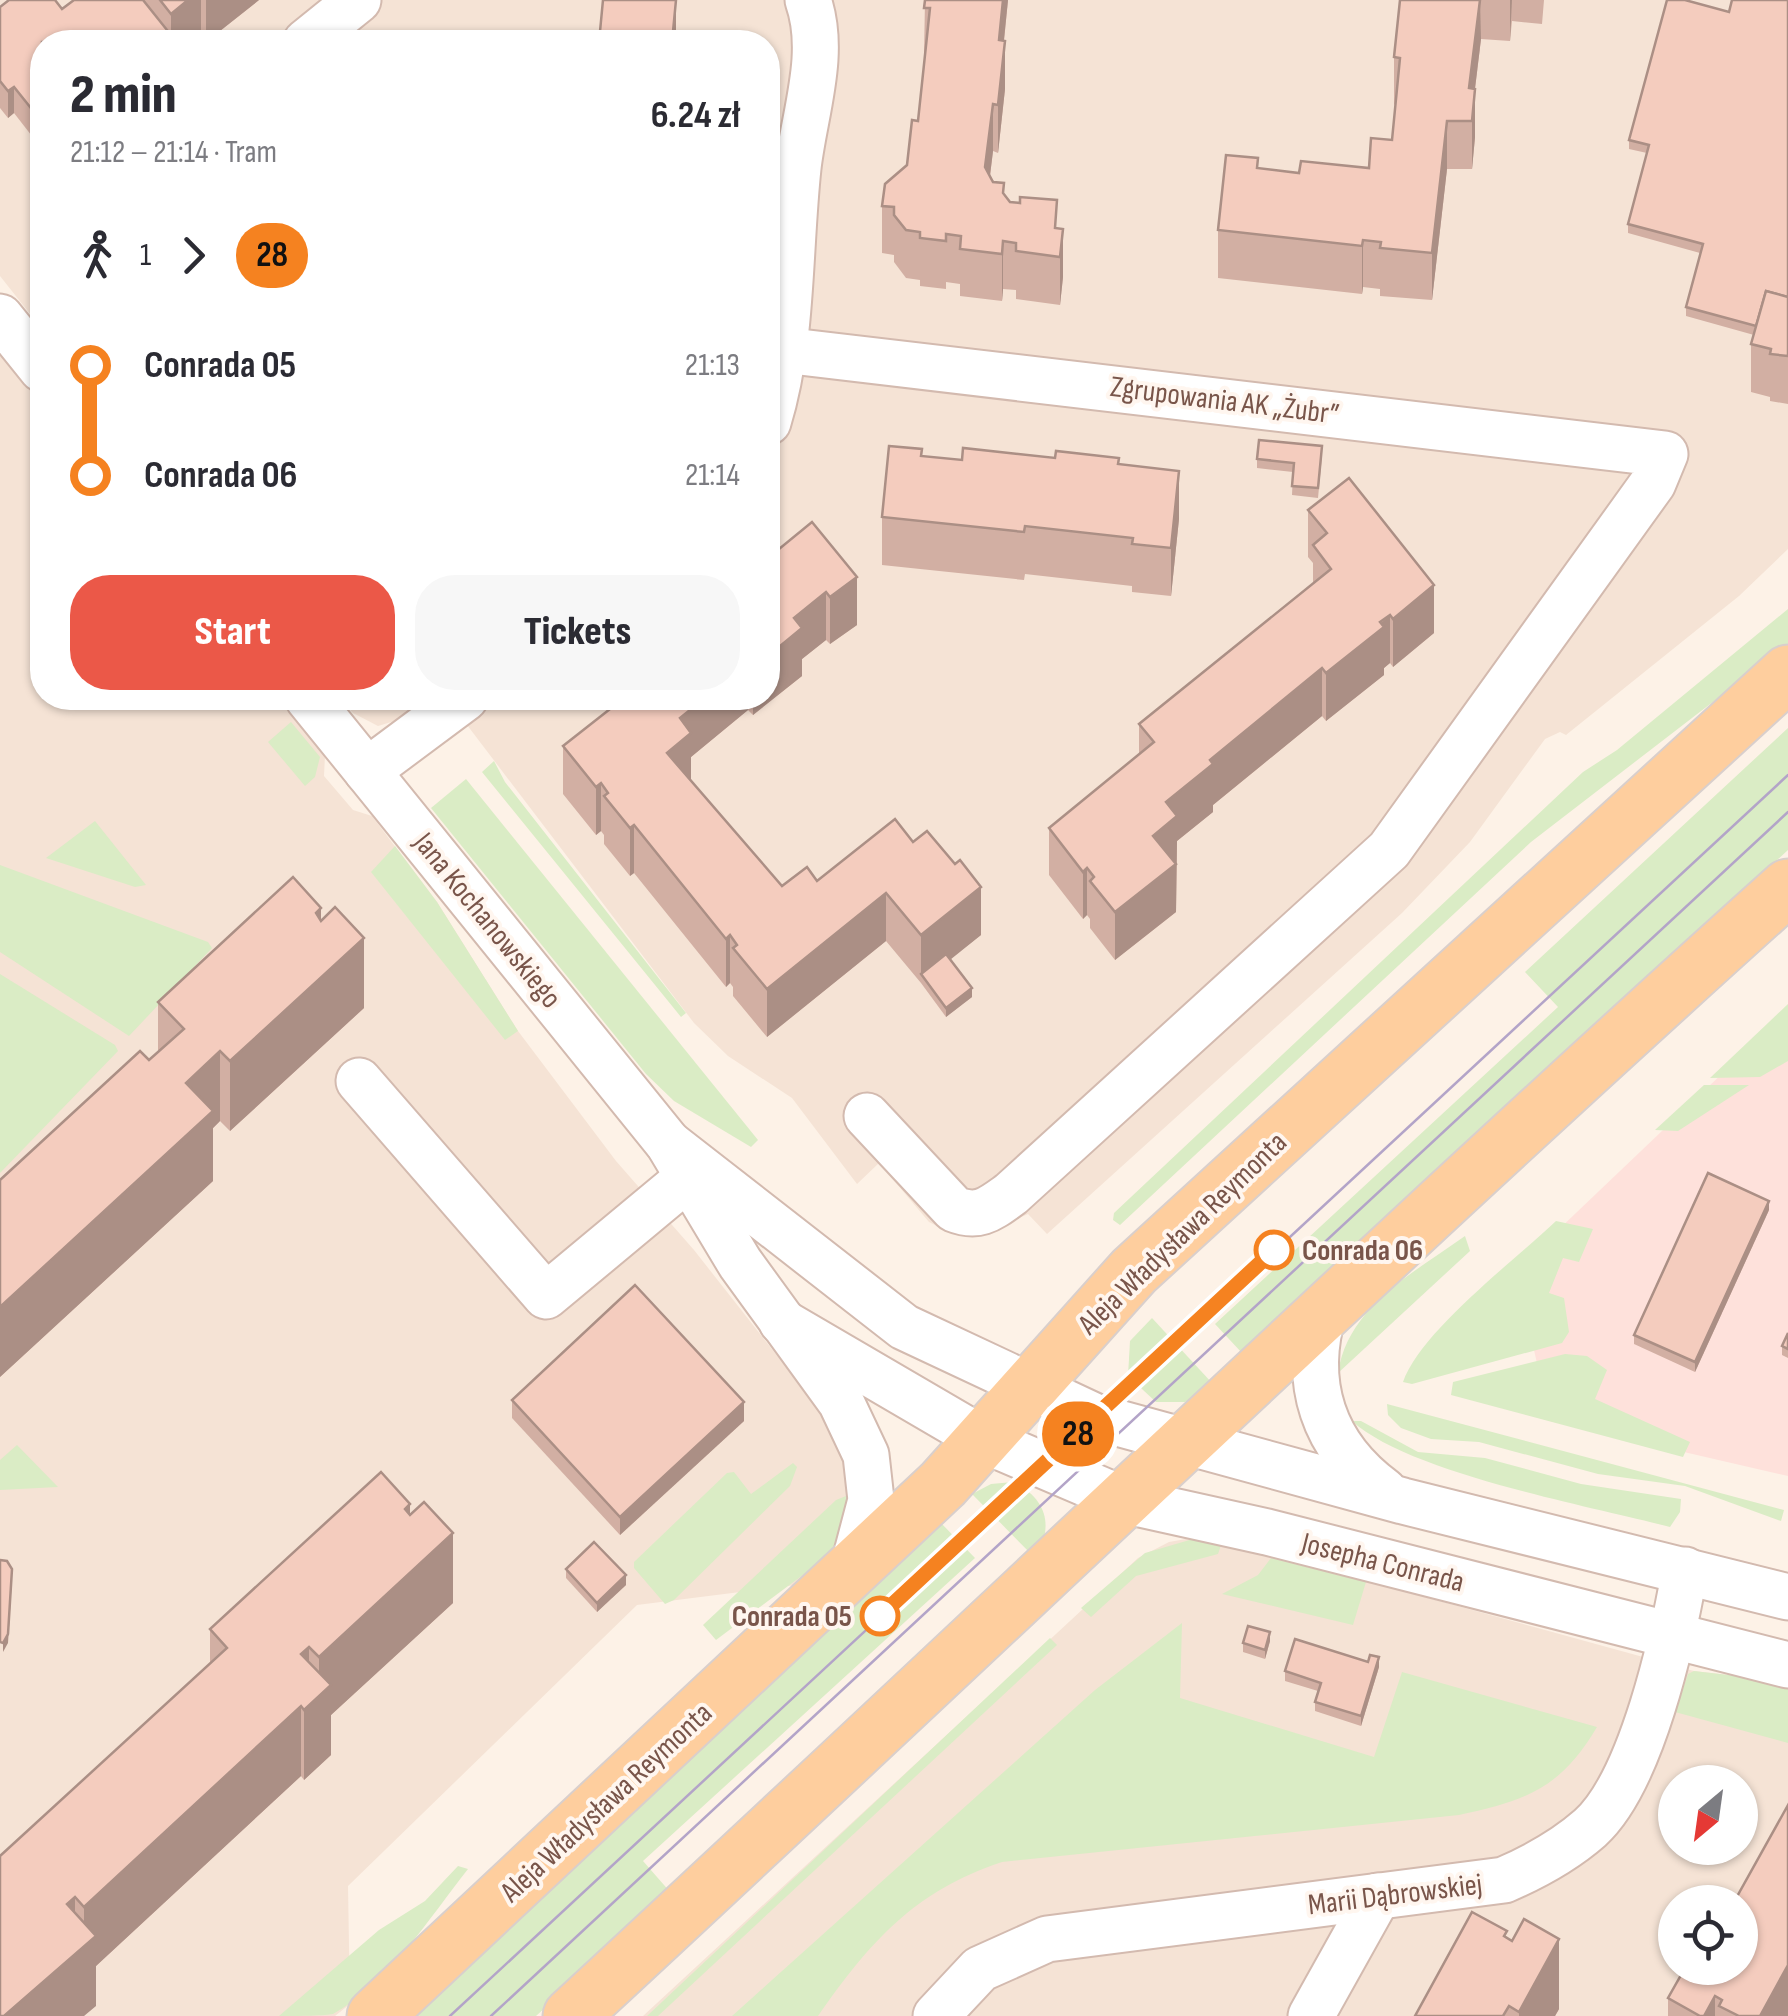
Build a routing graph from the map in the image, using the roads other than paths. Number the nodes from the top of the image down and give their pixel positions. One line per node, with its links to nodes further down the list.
1 (358, 0): 3 (street)
2 (808, 0): 4 (street)
3 (321, 30)
4 (780, 307)
5 (0, 317): 7 (street)
6 (780, 347): 14 (street, Zgrupowania AK „Żubr”)
7 (30, 354)
8 (1788, 673): 18 (main road, Aleja Władysława Reymonta)
9 (318, 710): 11 (street, Jana Kochanowskiego)
10 (450, 710): 11 (street)
11 (367, 771): 15 (street, Jana Kochanowskiego)
12 (1788, 887): 16 (main road)
13 (358, 1081): 15 (street)
14 (867, 1116)
15 (679, 1160): 17 (street, Jana Kochanowskiego); 18 (street, Jana Kochanowskiego)
16 (1324, 1310): 20 (main road); 22 (street)
17 (782, 1322): 19 (street, Jana Kochanowskiego); 24 (street)
18 (1030, 1387): 19 (main road, Aleja Władysława Reymonta); 20 (street)
19 (984, 1440): 21 (street, Josepha Conrada); 24 (main road, Aleja Władysława Reymonta)
20 (1186, 1441): 21 (main road); 22 (street)
21 (1127, 1501): 26 (street, Josepha Conrada); 30 (main road)
22 (1403, 1502): 23 (street)
23 (1685, 1570): 25 (street); 26 (street, Marii Dąbrowskiej)
24 (852, 1572): 29 (main road, Aleja Władysława Reymonta)
25 (1788, 1597)
26 (1674, 1636): 27 (street, Josepha Conrada); 28 (street, Marii Dąbrowskiej)
27 (1788, 1664)
28 (1378, 1896): 31 (street, Marii Dąbrowskiej); 32 (street)
29 (375, 2016)
30 (572, 2016)
31 (936, 2016)
32 (1311, 2016)

